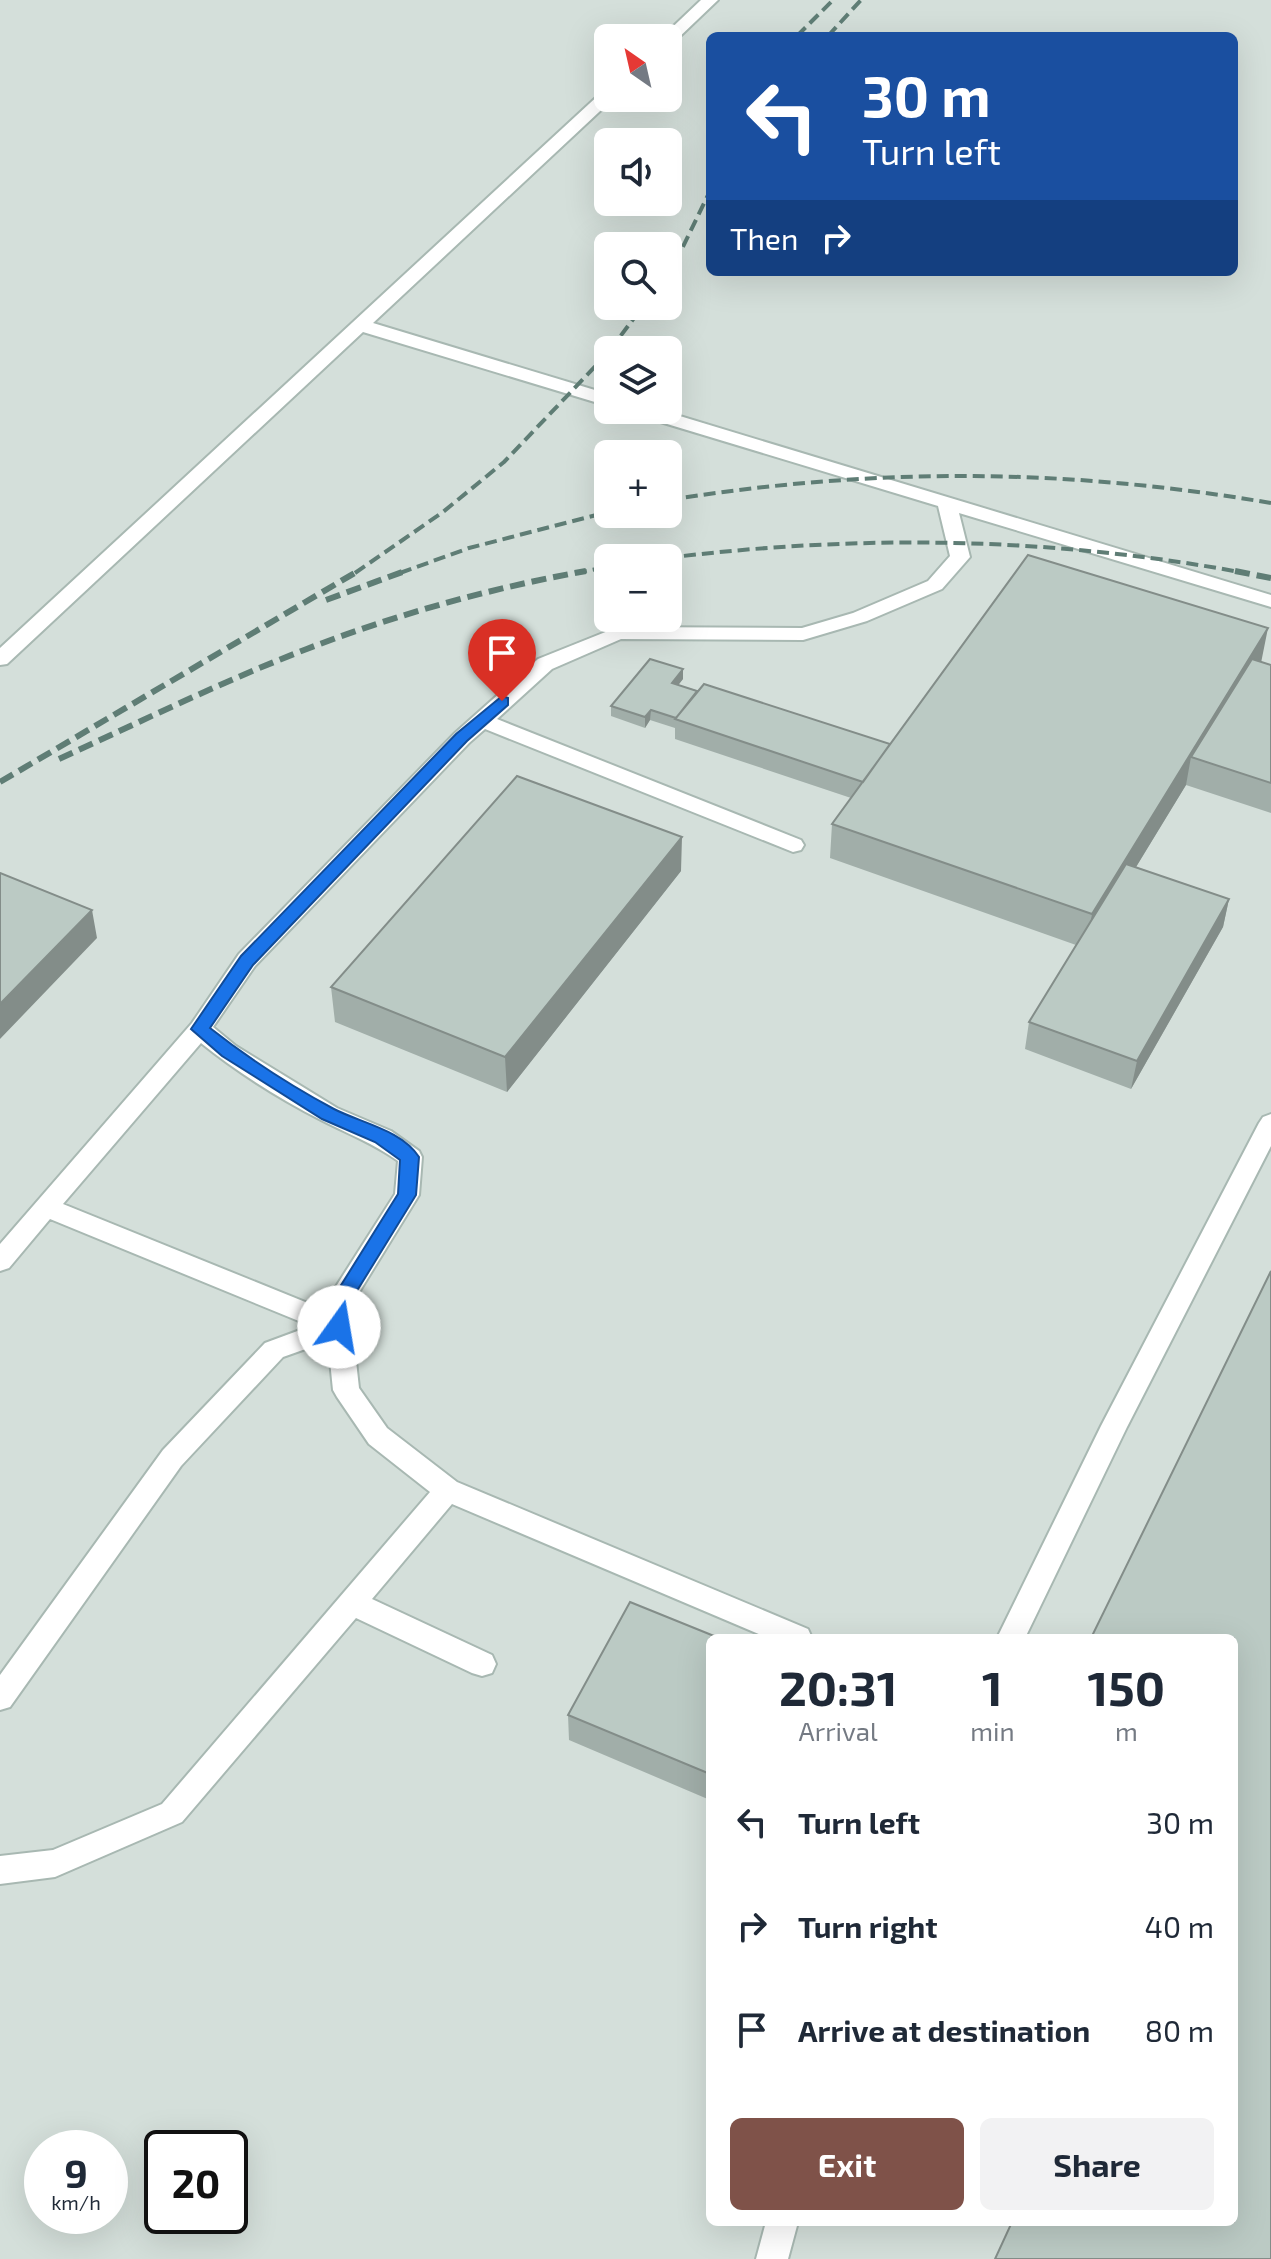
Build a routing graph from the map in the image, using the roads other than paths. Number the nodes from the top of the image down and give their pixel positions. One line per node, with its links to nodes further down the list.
1 (710, 0): 2 (lane)
2 (682, 26)
3 (594, 108): 4 (lane)
4 (360, 325): 5 (lane); 9 (lane)
5 (594, 396)
6 (682, 422): 7 (lane)
7 (947, 503): 8 (lane); 10 (lane)
8 (1271, 601)
9 (0, 659)
10 (481, 720): 11 (lane); 12 (lane)
11 (793, 845)
12 (200, 1029): 14 (lane); 16 (lane)
13 (1271, 1123): 20 (lane)
14 (46, 1207): 15 (lane); 16 (lane)
15 (0, 1261)
16 (339, 1327): 17 (lane); 22 (lane)
17 (448, 1490): 18 (lane); 19 (lane)
18 (352, 1603): 21 (lane); 23 (lane)
19 (789, 1634)
20 (1013, 1634)
21 (482, 1664)
22 (0, 1698)
23 (0, 1870)
24 (781, 2226): 25 (lane)
25 (772, 2259)

